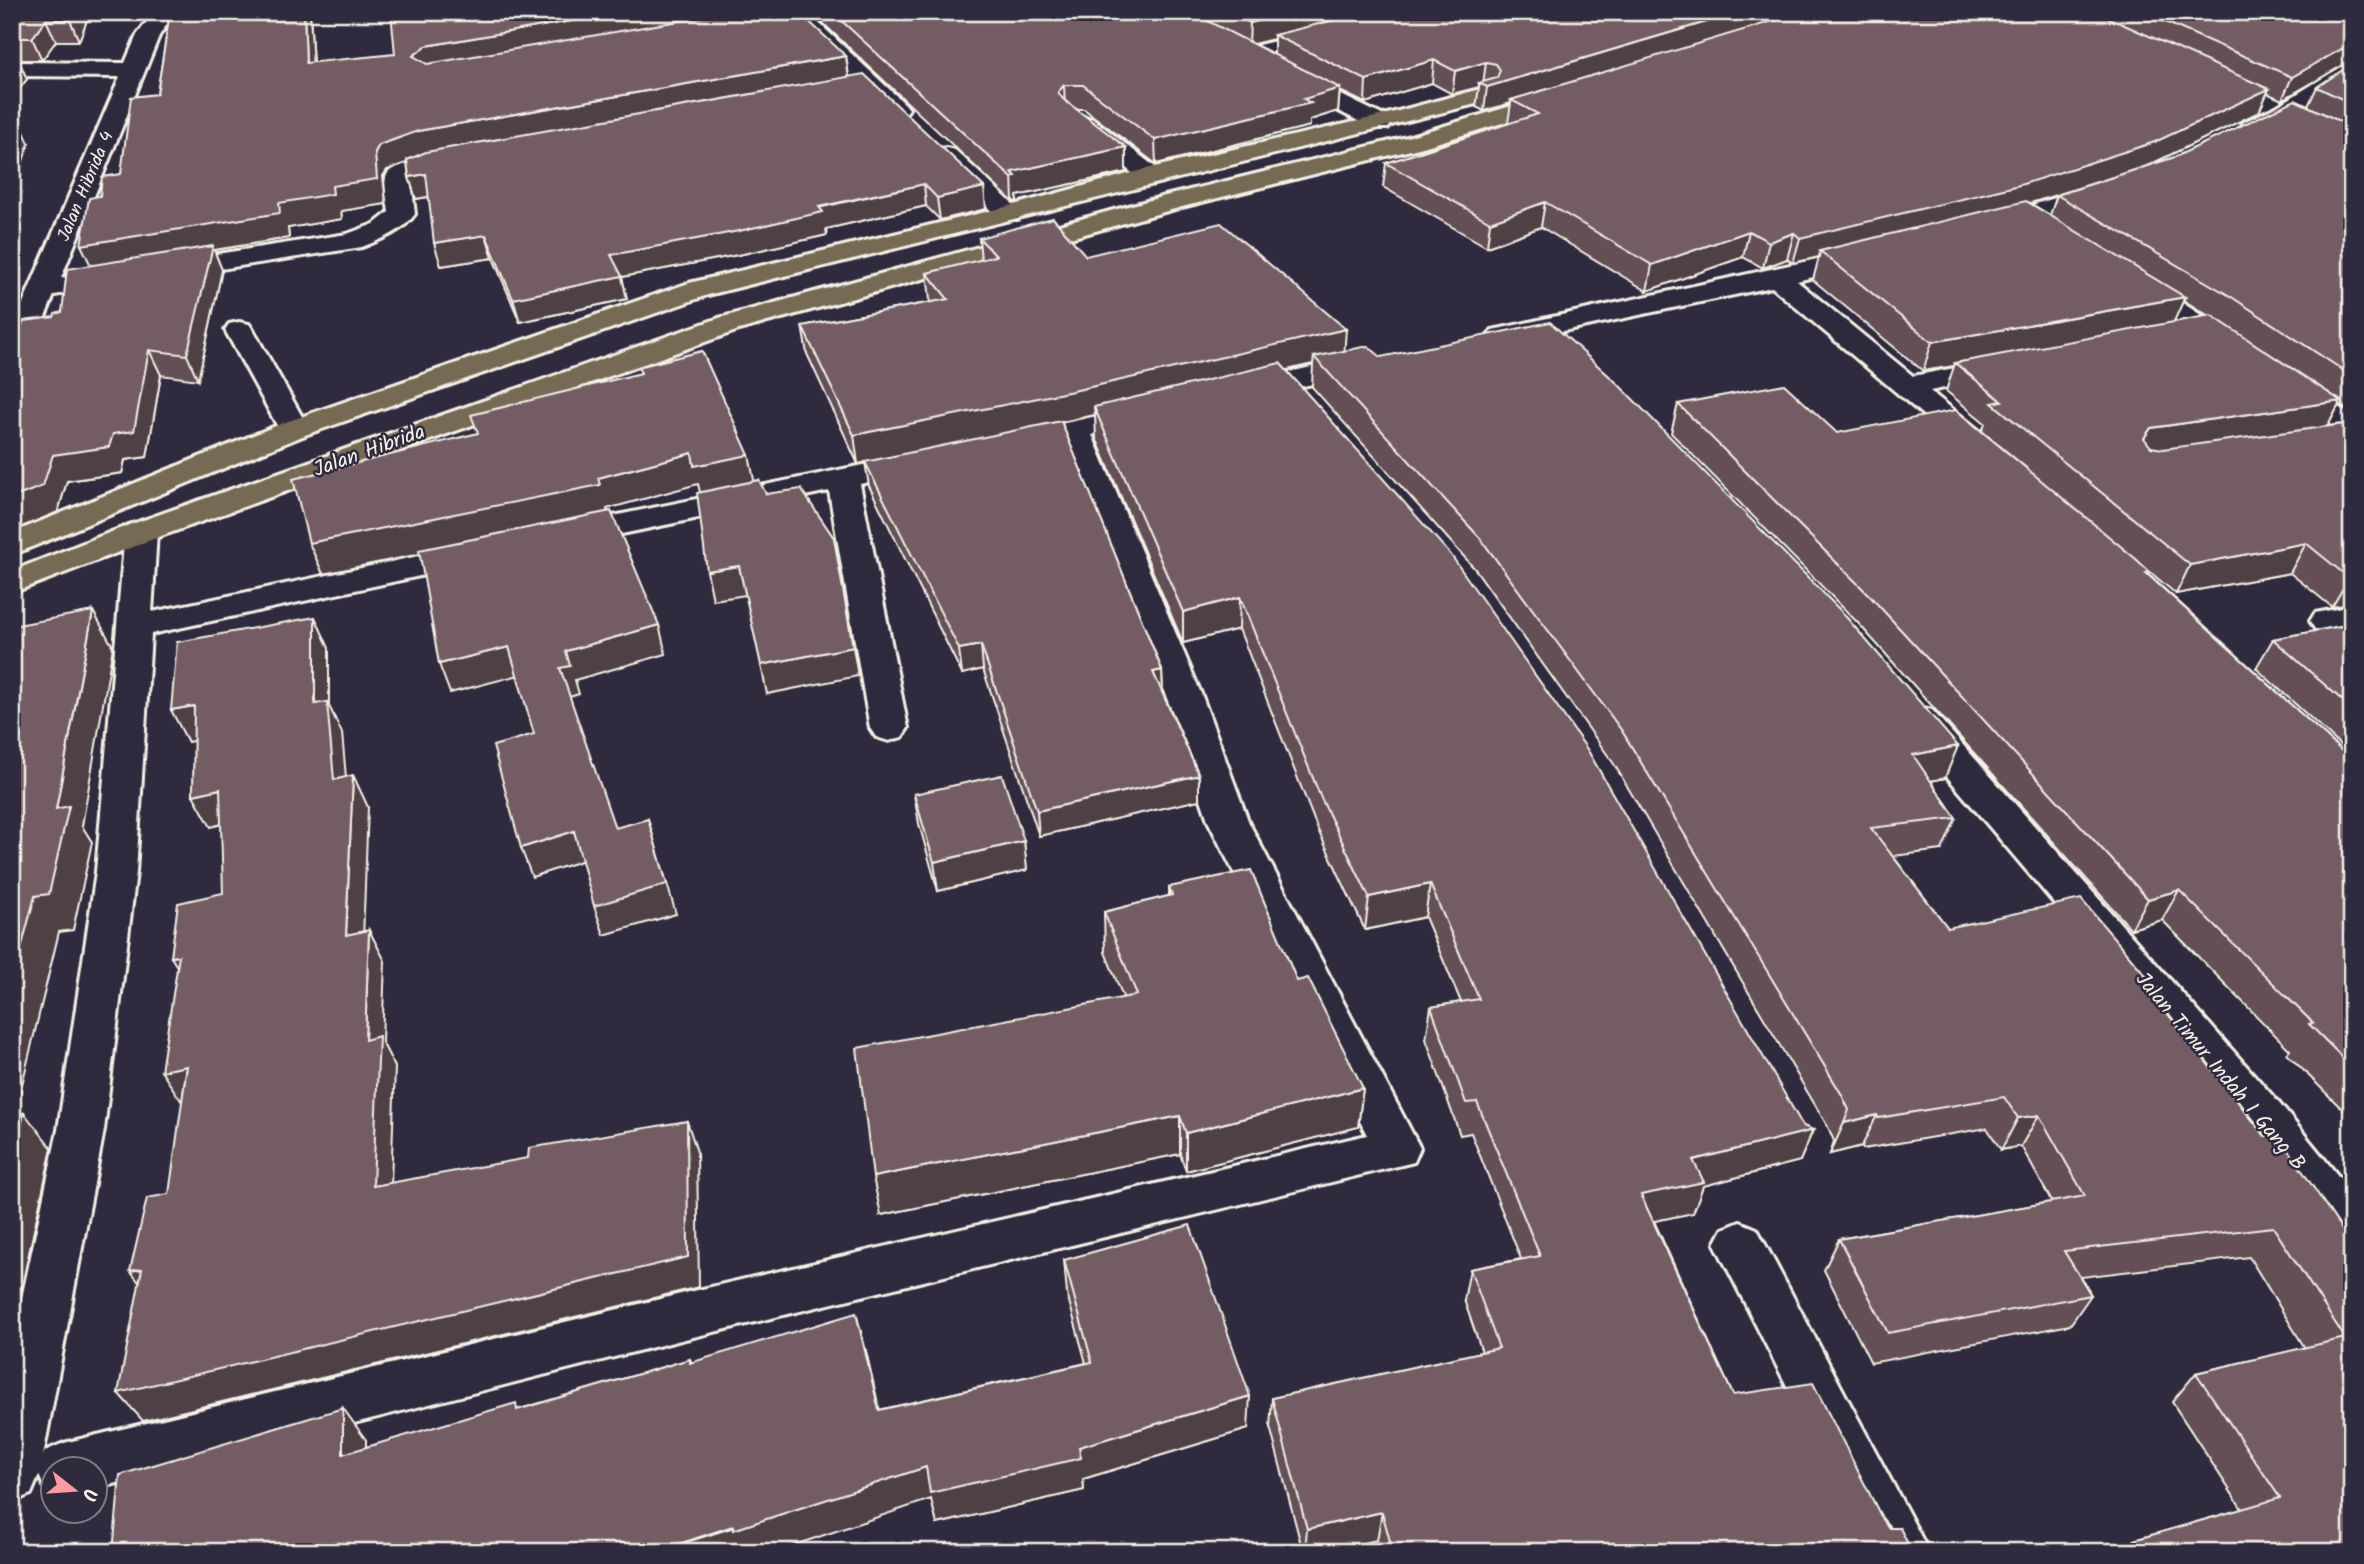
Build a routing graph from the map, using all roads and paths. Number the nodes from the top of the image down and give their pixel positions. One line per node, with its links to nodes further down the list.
1 (165, 12): 9 (street, Jalan Hibrida 4)
2 (1411, 13): 6 (street)
3 (796, 14): 4 (street); 11 (street)
4 (770, 20)
5 (1222, 43): 6 (street)
6 (1246, 55): 16 (street)
7 (2352, 67): 17 (street)
8 (12, 69): 9 (street)
9 (133, 70): 29 (street, Jalan Hibrida 4)
10 (1564, 73): 16 (main road)
11 (871, 85): 12 (street); 15 (street)
12 (844, 90)
13 (1586, 90): 31 (main road, Jalan Hibrida)
14 (1074, 116): 20 (street)
15 (911, 122)
16 (1380, 123): 20 (main road)
17 (2227, 138)
18 (930, 140): 22 (street)
19 (480, 156): 29 (street)
20 (1150, 175): 22 (main road)
21 (2130, 182): 23 (street)
22 (1009, 214): 30 (main road)
23 (2021, 217): 24 (street); 25 (street)
24 (1966, 230)
25 (2053, 235)
26 (1899, 248): 28 (street)
27 (2106, 267): 34 (street)
28 (1777, 278): 32 (street); 42 (street)
29 (42, 289): 40 (street, Jalan Hibrida 4)
30 (699, 289): 31 (main road); 46 (main road)
31 (729, 324): 53 (main road, Jalan Hibrida)
32 (1547, 326): 36 (street); 37 (street)
33 (239, 330): 46 (street)
34 (2207, 330): 35 (street); 48 (street)
35 (2166, 338)
36 (1479, 340)
37 (1576, 356)
38 (1397, 357): 41 (street)
39 (2030, 363): 42 (street)
40 (12, 364)
41 (1287, 380): 43 (street); 45 (street)
42 (1908, 386): 51 (street)
43 (1221, 396)
44 (1168, 409): 47 (street)
45 (1314, 410)
46 (294, 429): 55 (main road)
47 (1075, 431): 49 (street); 63 (street)
48 (2343, 436)
49 (979, 451)
50 (939, 459): 52 (street)
51 (2001, 465)
52 (843, 479): 54 (street); 60 (street)
53 (141, 532): 57 (main road, Jalan Hibrida); 58 (street)
54 (533, 542)
55 (12, 545)
56 (493, 550): 58 (street)
57 (12, 583)
58 (134, 626): 64 (street)
59 (1898, 696): 61 (street, Jalan Timur Indah I Gang B)
60 (889, 728)
61 (2352, 1230)
62 (1740, 1244): 67 (street)
63 (108, 1458)
64 (12, 1475)
65 (38, 1476): 66 (street)
66 (12, 1482)
67 (1901, 1552)

